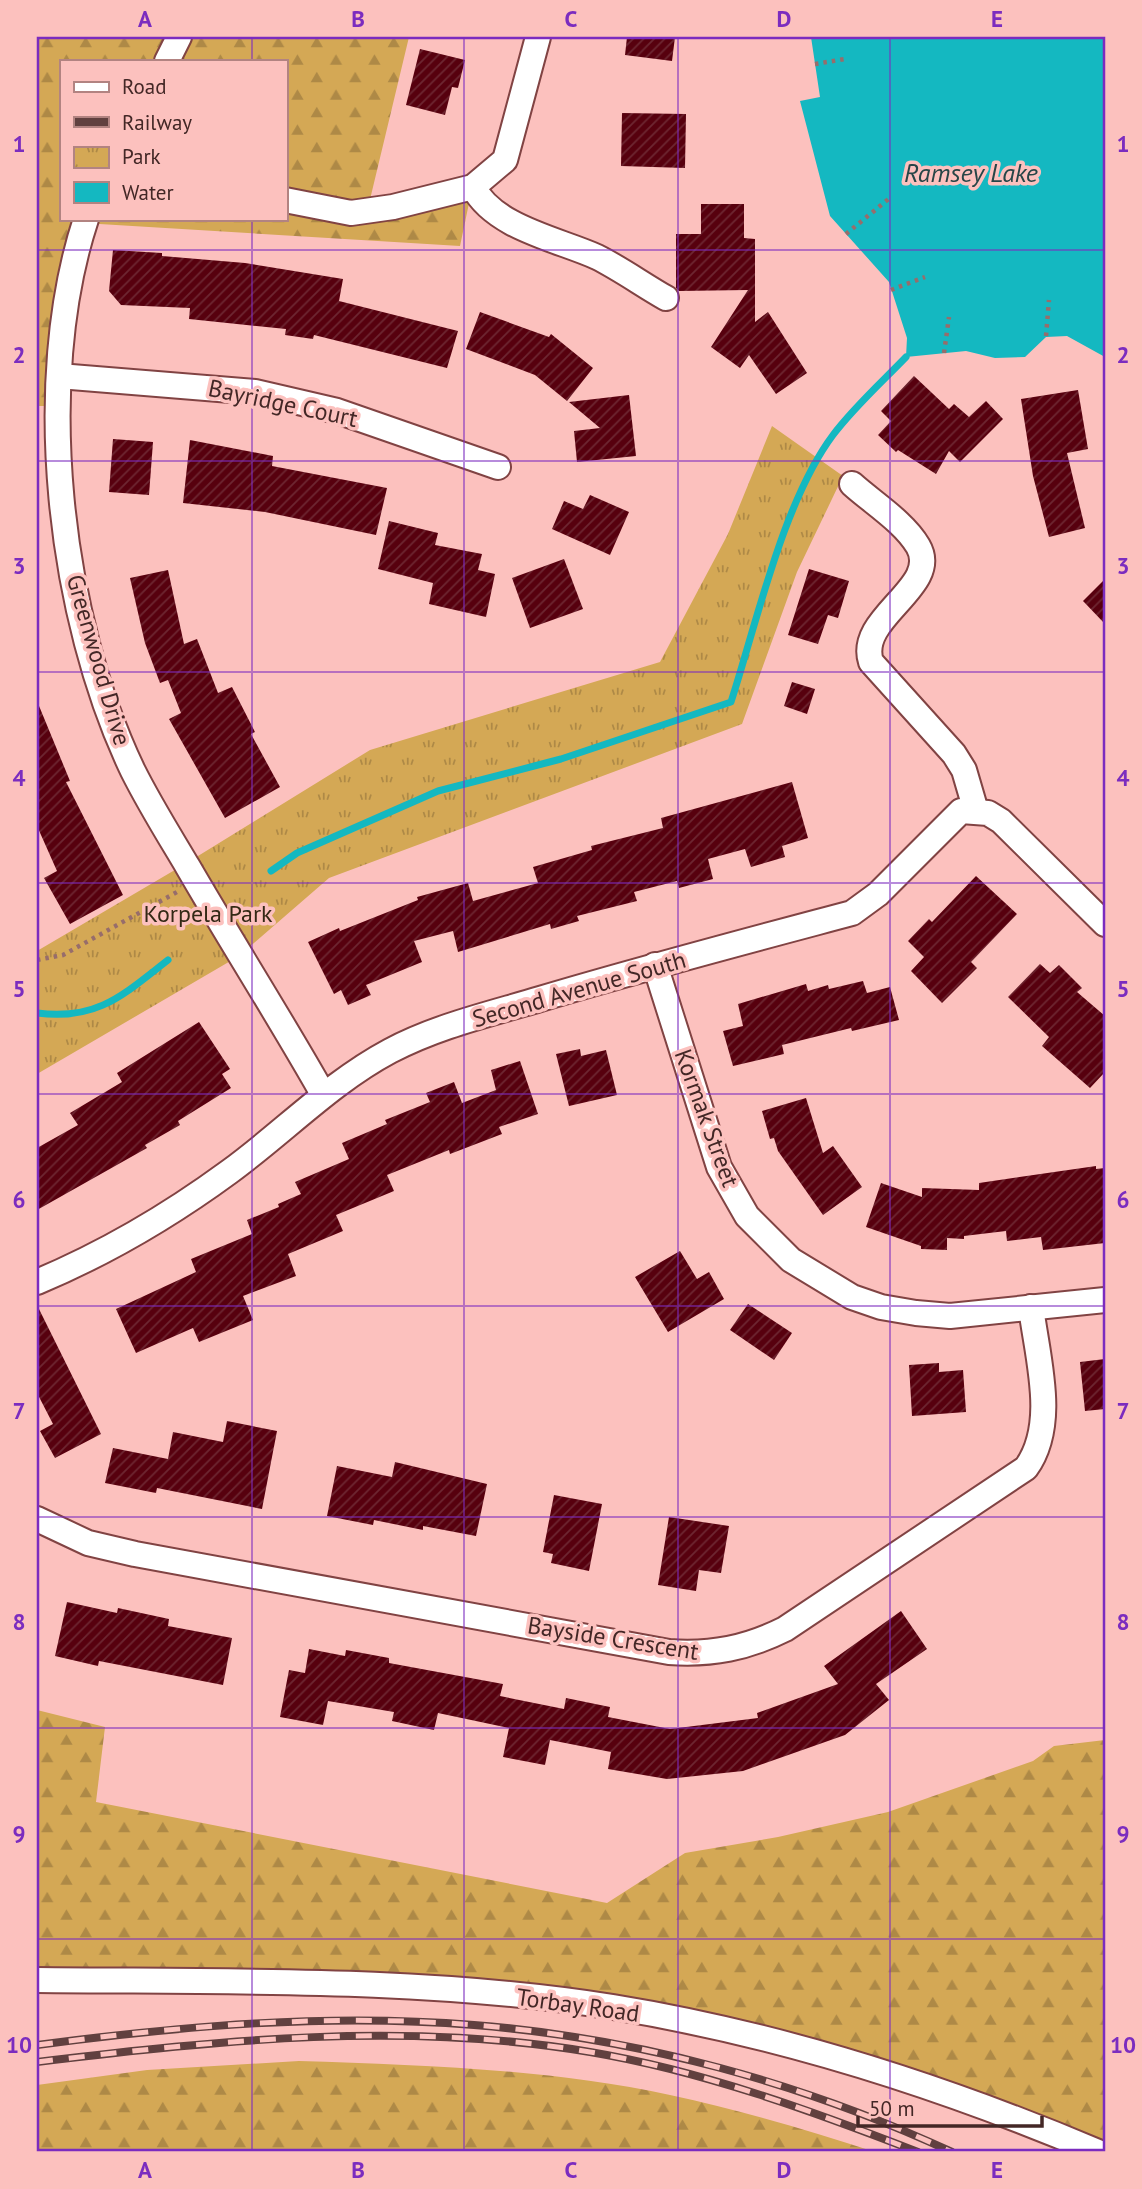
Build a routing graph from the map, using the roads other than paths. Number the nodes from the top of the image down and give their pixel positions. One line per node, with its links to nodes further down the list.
1 (179, 37): 3 (street)
2 (538, 37): 4 (street)
3 (168, 60)
4 (473, 187): 5 (street); 7 (street)
5 (287, 200)
6 (86, 220): 8 (street, Greenwood Drive)
7 (666, 298)
8 (59, 376): 9 (street, Bayridge Court); 14 (street, Greenwood Drive)
9 (498, 467)
10 (852, 484): 11 (street)
11 (976, 811): 12 (street); 13 (street, Second Avenue South)
12 (1105, 924)
13 (655, 965): 14 (street, Second Avenue South); 17 (street, Kormak Street)
14 (323, 1094): 15 (street, Second Avenue South)
15 (37, 1282)
16 (1105, 1300): 17 (street, Kormak Street)
17 (1031, 1307): 18 (street, Bayside Crescent)
18 (37, 1519)
19 (37, 1980): 20 (street, Torbay Road)
20 (1098, 2152)

